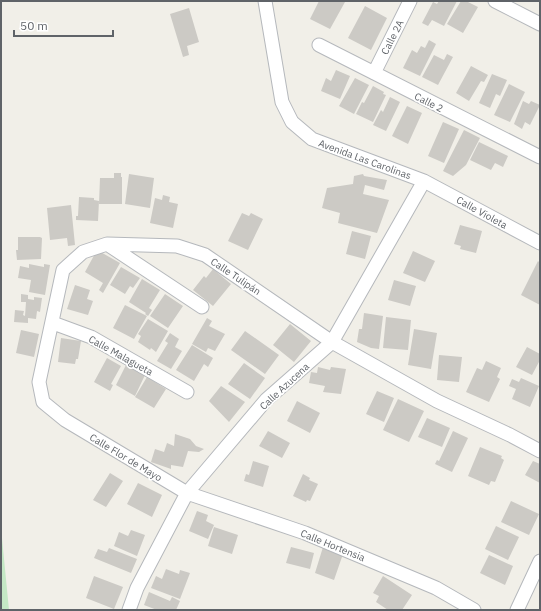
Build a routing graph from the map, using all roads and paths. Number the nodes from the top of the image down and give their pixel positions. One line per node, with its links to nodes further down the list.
1 (265, 1): 8 (street, Avenida Las Carolinas)
2 (410, 1): 6 (street, Calle 2A)
3 (495, 1): 4 (street)
4 (540, 24)
5 (319, 45): 6 (street, Calle 2)
6 (374, 73): 7 (street, Calle 2)
7 (540, 157)
8 (424, 181): 9 (street, Calle Violeta); 13 (street, Calle Azucena)
9 (540, 243)
10 (106, 244): 11 (street); 12 (street, Calle Tulipán); 13 (street, Calle Tulipán)
11 (202, 307)
12 (53, 323): 14 (street, Calle Malagueta); 15 (street, Calle Tulipán)
13 (332, 342): 16 (street, Calle Tulipán); 17 (street, Calle Azucena)
14 (188, 392)
15 (65, 420): 17 (street, Calle Flor de Mayo)
16 (540, 451)
17 (187, 493): 19 (street, Calle Azucena); 20 (street, Calle Hortensia)
18 (540, 561): 21 (street)
19 (129, 610)
20 (474, 610)
21 (517, 610)

